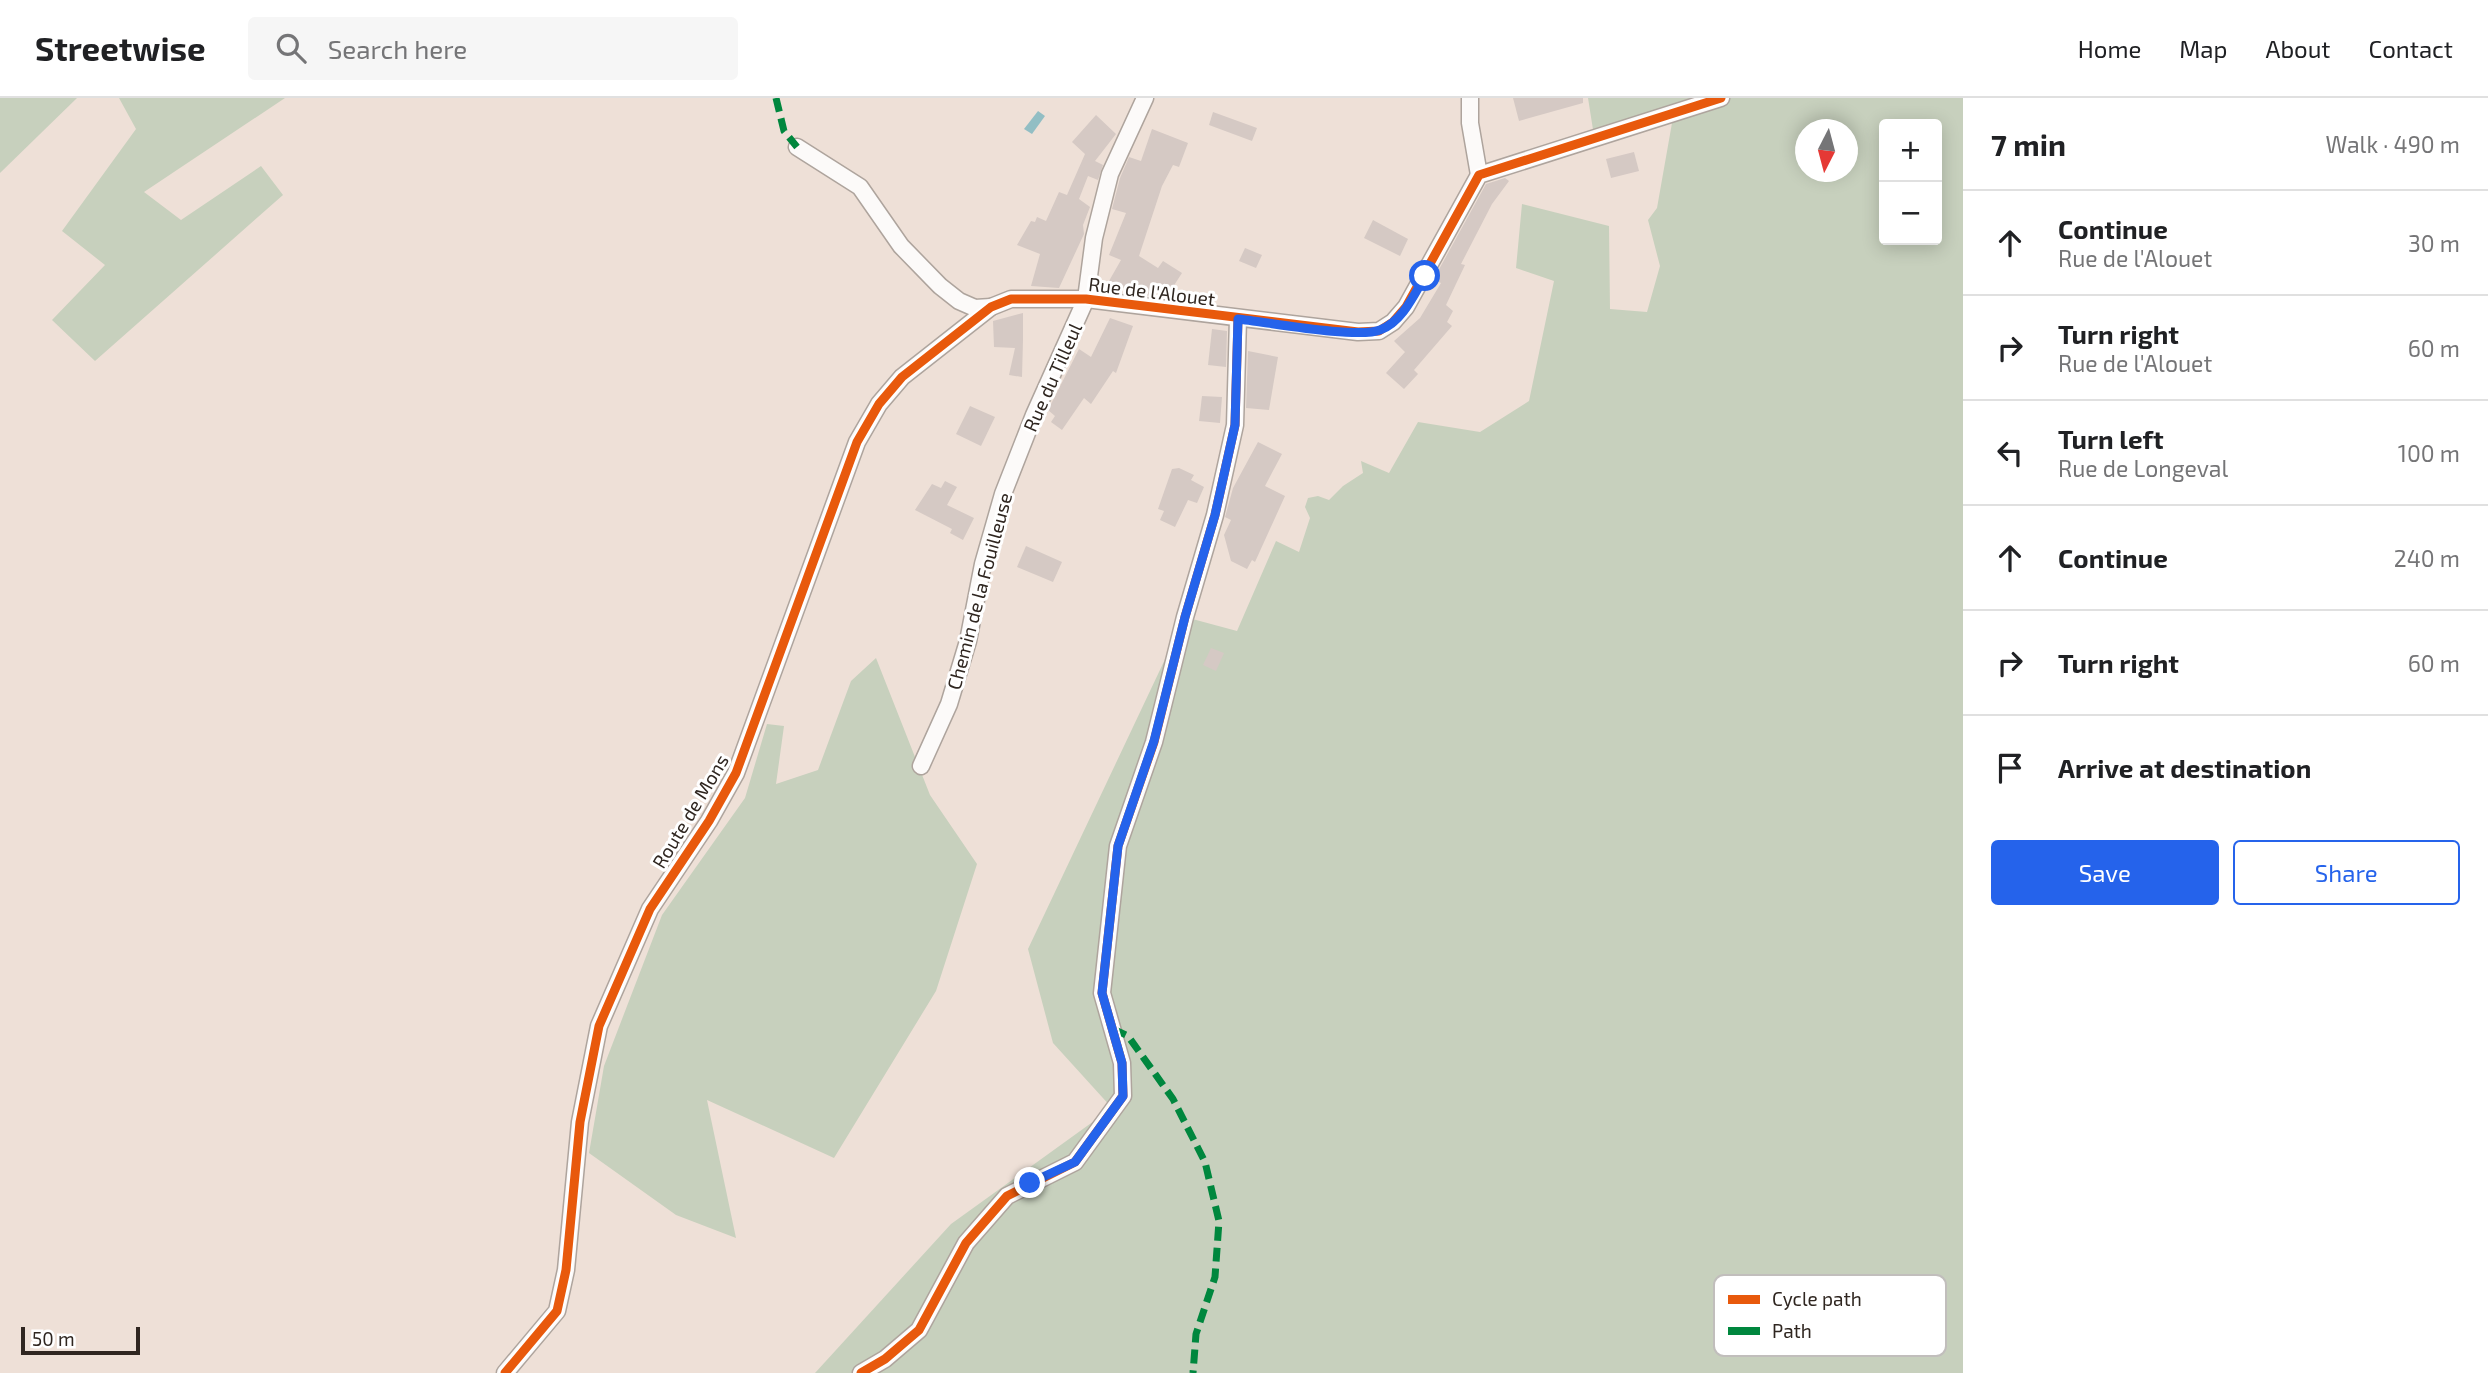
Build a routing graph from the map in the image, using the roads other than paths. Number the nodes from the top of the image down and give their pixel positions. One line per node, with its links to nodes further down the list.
1 (1145, 98): 6 (street, Rue du Tilleul)
2 (1470, 98): 5 (street)
3 (1720, 98): 5 (street)
4 (797, 147): 7 (street)
5 (1479, 175): 8 (street, Rue de l'Alouet)
6 (1086, 299): 7 (street, Rue de l'Alouet); 8 (street, Rue de l'Alouet); 9 (street, Rue du Tilleul)
7 (991, 307): 11 (street, Route de Mons)
8 (1238, 319): 12 (street)
9 (1018, 454): 10 (street, Chemin de la Fouilleuse)
10 (921, 766)
11 (505, 1373)
12 (861, 1373)

